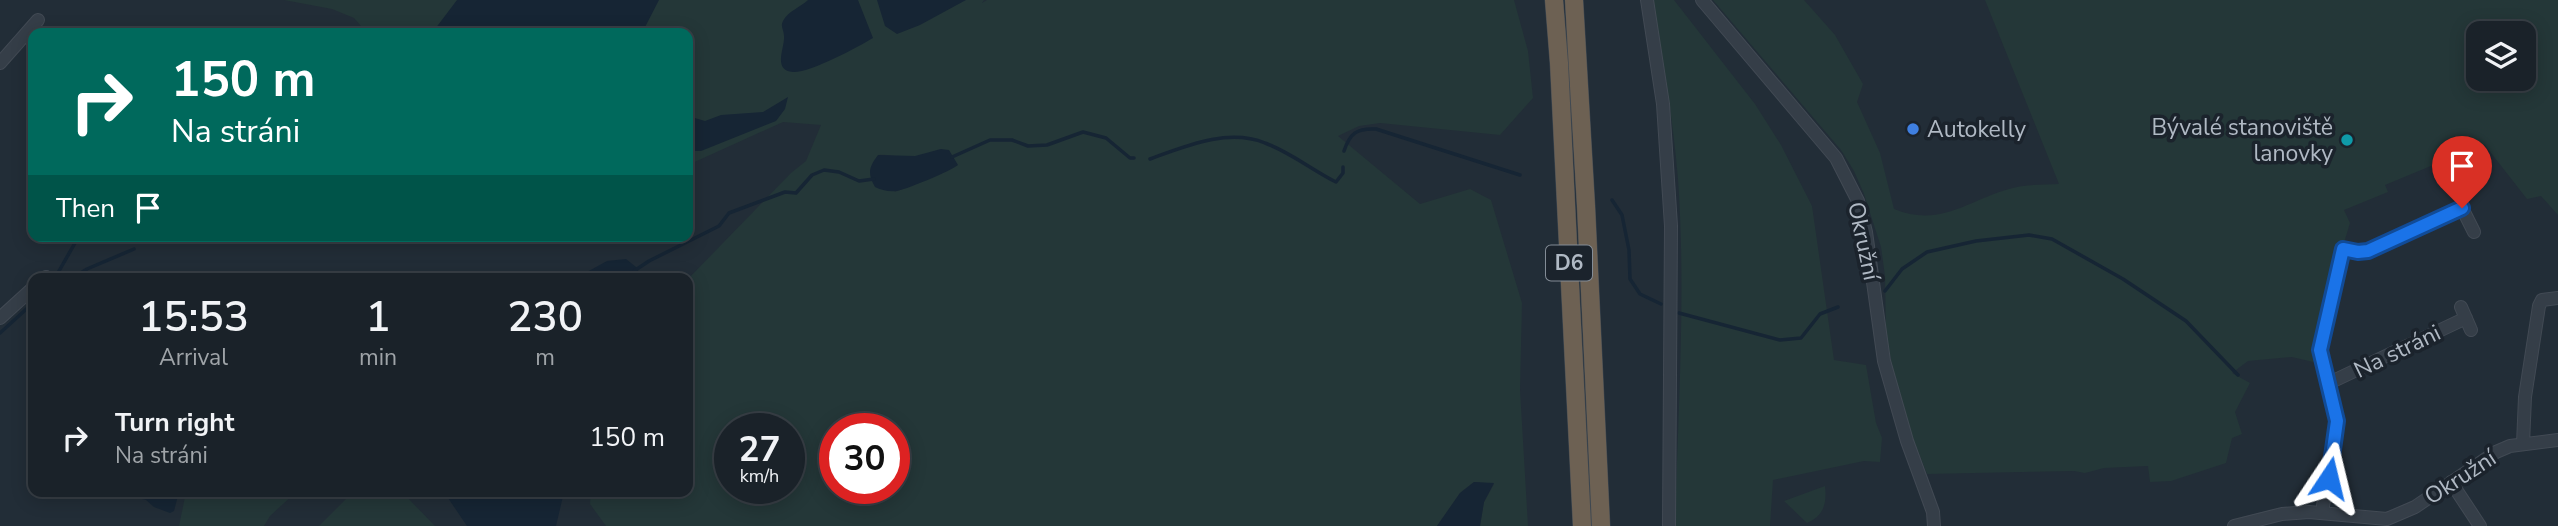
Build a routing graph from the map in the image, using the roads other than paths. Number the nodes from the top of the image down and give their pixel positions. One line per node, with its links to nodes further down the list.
1 (1554, 0): 22 (highway, D6)
2 (1574, 0): 23 (highway, D6)
3 (1647, 0): 24 (street)
4 (1702, 0): 25 (street, Okružní)
5 (38, 20): 6 (street)
6 (31, 28)
7 (28, 31): 8 (street)
8 (0, 63)
9 (2474, 232): 14 (street, Na stráni)
10 (28, 293): 12 (street)
11 (2558, 298): 16 (street, Okružní)
12 (0, 318)
13 (2466, 318): 14 (street, Na stráni)
14 (2329, 383): 18 (street, Na stráni)
15 (2558, 437): 16 (street, Okružní)
16 (2523, 444): 17 (street, Okružní)
17 (2451, 482): 20 (street, Okružní); 27 (street)
18 (2322, 512): 19 (street, Okružní); 20 (street, Okružní)
19 (2282, 514): 21 (street, Okružní); 26 (street)
20 (2386, 522)
21 (2241, 525)
22 (1583, 526)
23 (1601, 526)
24 (1669, 526)
25 (1934, 526)
26 (2275, 526)
27 (2480, 526)

